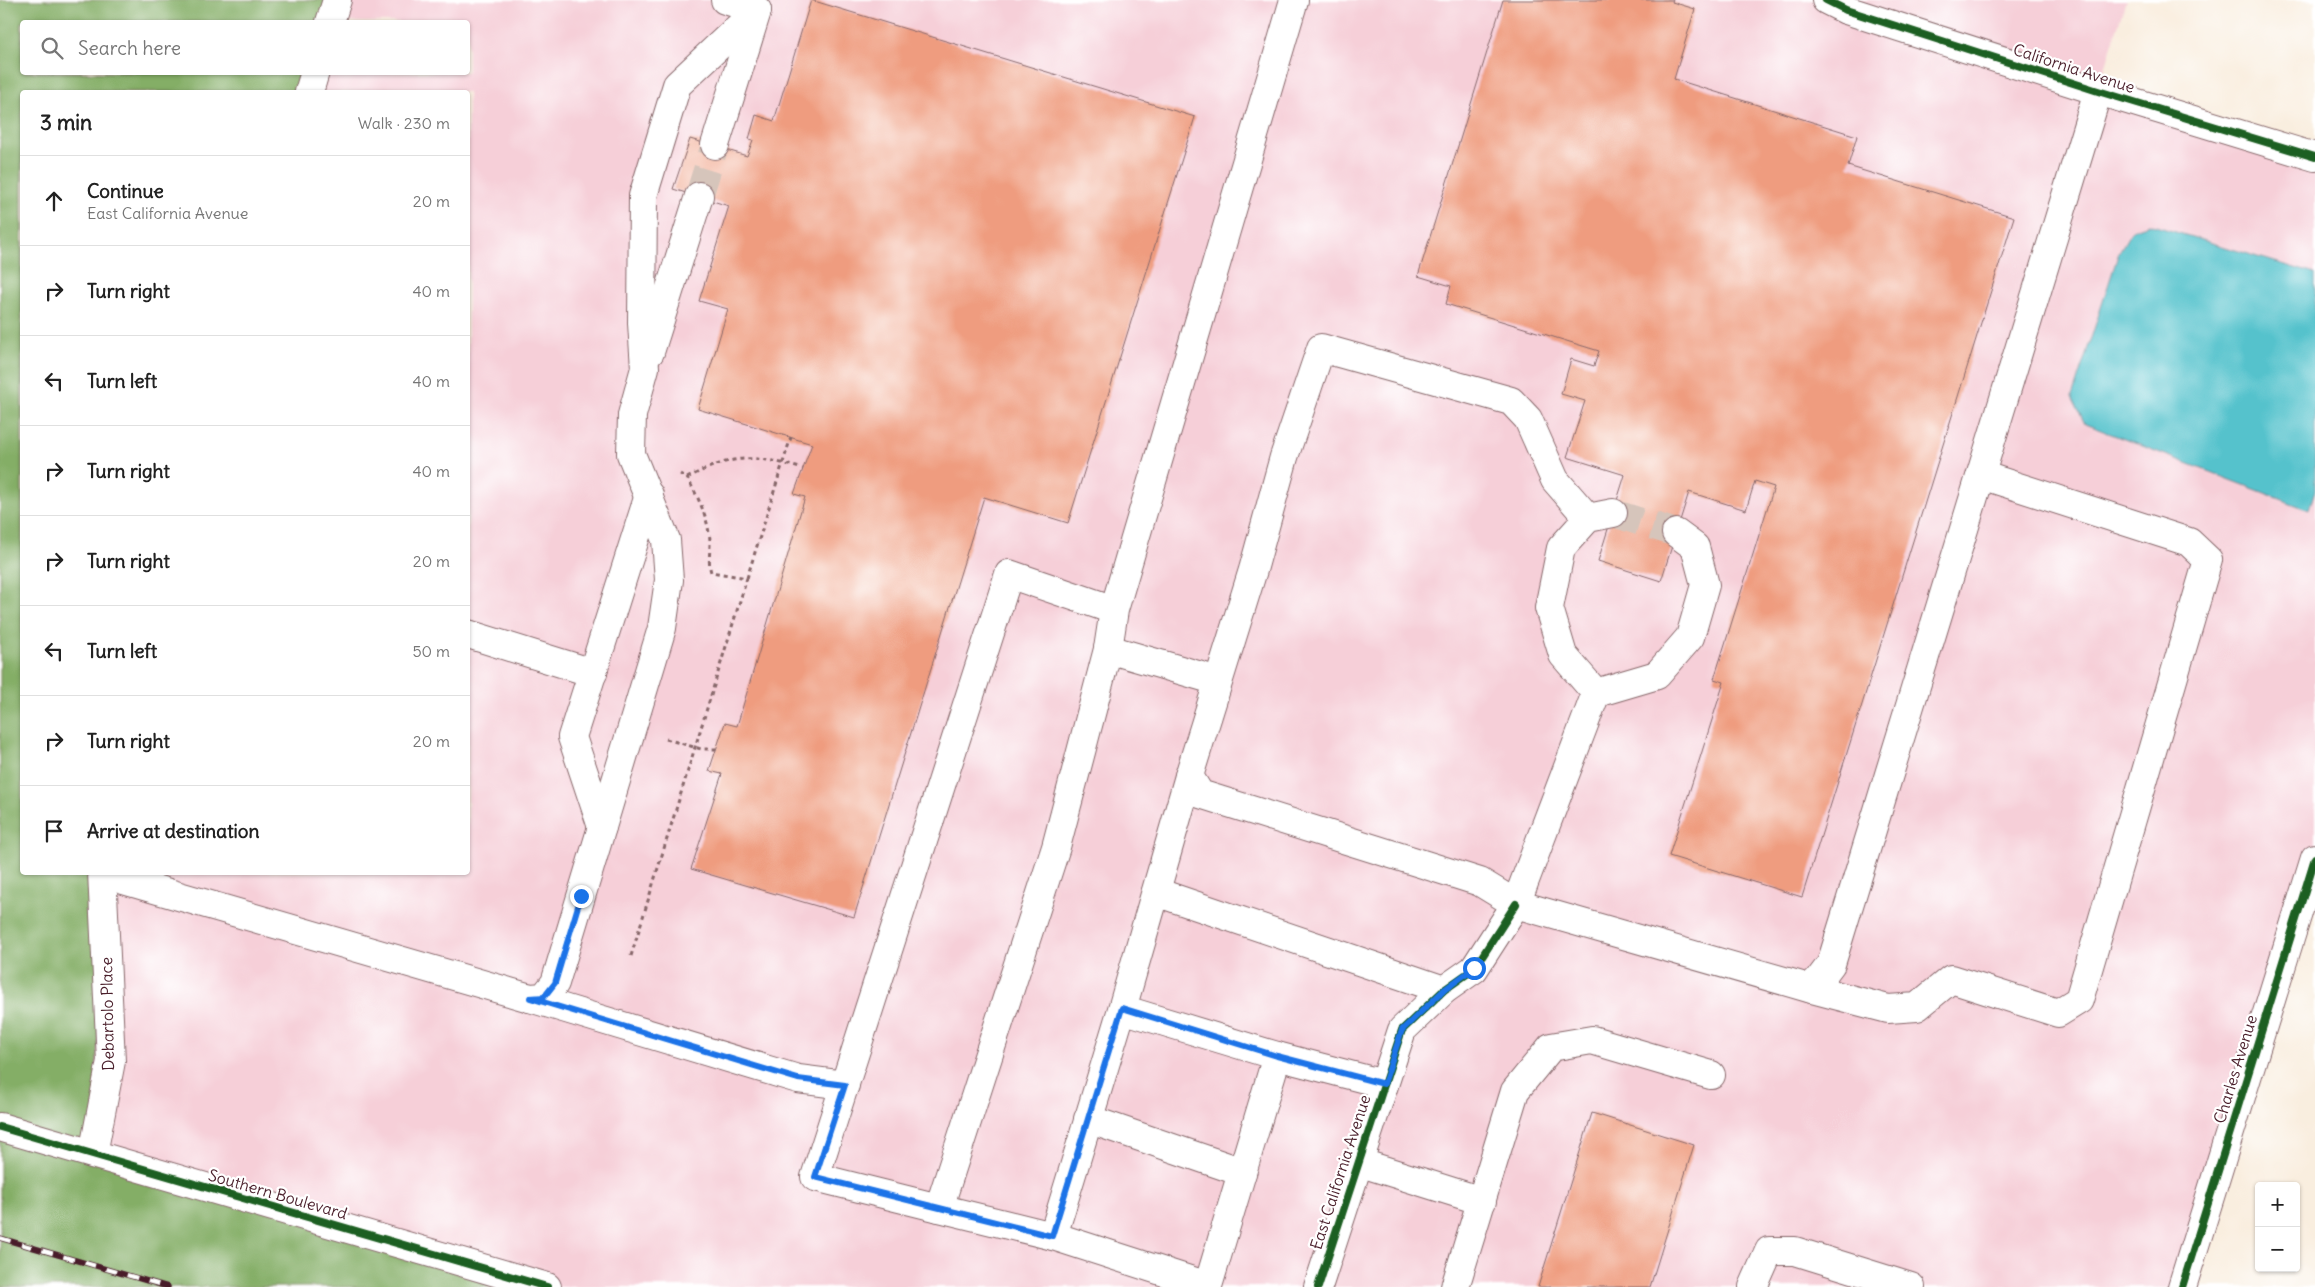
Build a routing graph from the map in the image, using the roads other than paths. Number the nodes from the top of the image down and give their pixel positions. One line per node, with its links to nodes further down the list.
1 (337, 0): 6 (street)
2 (725, 0): 5 (street)
3 (1294, 0): 17 (street)
4 (1826, 0): 9 (street, California Avenue)
5 (757, 10): 10 (street); 13 (street)
6 (331, 20)
7 (314, 75): 8 (street)
8 (310, 90)
9 (2098, 91): 11 (street, California Avenue); 14 (street)
10 (715, 146)
11 (2315, 157)
12 (699, 196): 13 (street)
13 (645, 368): 15 (street)
14 (1981, 476): 30 (street); 30 (street)
15 (648, 495): 20 (street); 24 (street)
16 (1676, 533): 22 (street)
17 (1114, 610): 19 (street); 37 (street)
18 (470, 635): 20 (street)
19 (1108, 650): 21 (street); 44 (street)
20 (592, 673): 24 (street)
21 (1218, 681): 22 (street); 23 (street)
22 (1596, 693): 29 (street, East California Avenue)
23 (1189, 776): 28 (street); 29 (street)
24 (602, 826): 32 (street)
25 (2315, 858): 51 (street, Charles Avenue)
26 (103, 875): 40 (street, Debartolo Place)
27 (110, 875): 32 (street)
28 (1156, 892): 31 (street); 33 (street)
29 (1516, 904): 30 (street); 31 (street, East California Avenue)
30 (1812, 989)
31 (1444, 990): 36 (street, East California Avenue)
32 (530, 998): 37 (street)
33 (1122, 1008): 34 (street); 38 (street)
34 (1277, 1056): 36 (street); 42 (street)
35 (1711, 1075): 43 (street)
36 (1384, 1084): 41 (street, East California Avenue)
37 (845, 1085): 44 (street)
38 (1088, 1119): 42 (street); 45 (street)
39 (0, 1127): 40 (street, Southern Boulevard)
40 (93, 1154): 46 (street, Southern Boulevard)
41 (1358, 1162): 43 (street); 47 (street, East California Avenue)
42 (1242, 1172): 45 (street)
43 (1482, 1201): 48 (street)
44 (939, 1208): 45 (street)
45 (1052, 1236)
46 (547, 1287)
47 (1318, 1287)
48 (1455, 1287)
49 (1752, 1287): 50 (street)
50 (1911, 1287)
51 (2182, 1287)

